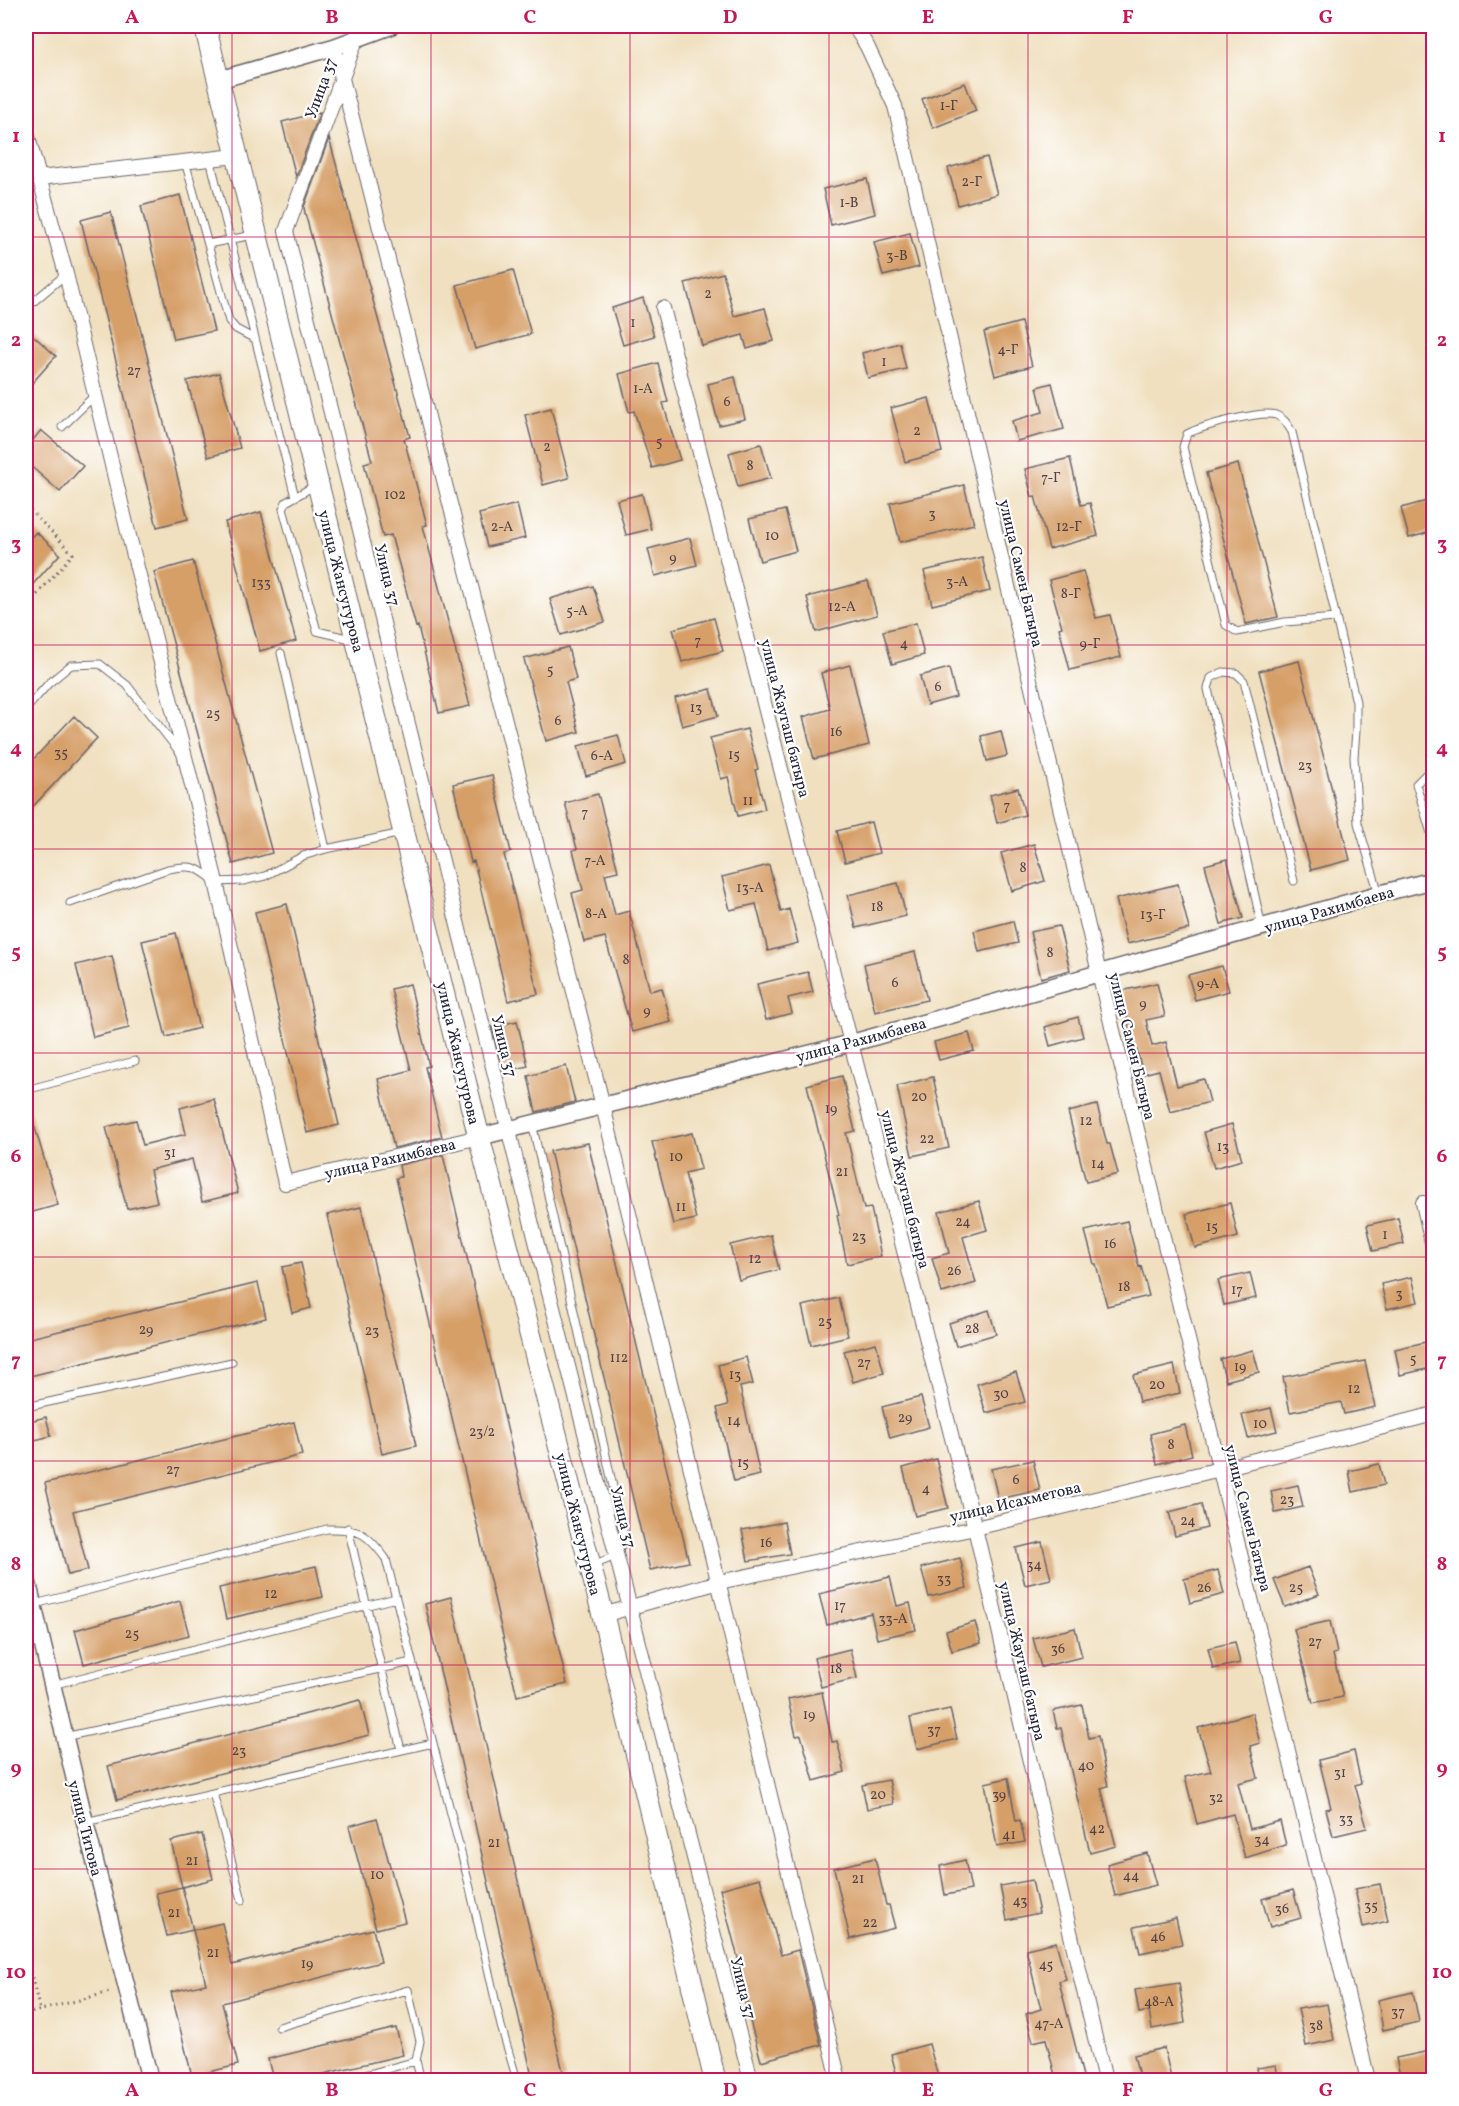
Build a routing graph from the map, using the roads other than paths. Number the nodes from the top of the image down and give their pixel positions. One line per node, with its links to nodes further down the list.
1 (205, 26): 6 (main road, улица Жансугурова)
2 (361, 26): 76 (street, Улица 37)
3 (391, 26): 5 (street)
4 (854, 26): 38 (street, улица Самен Батыра)
5 (334, 46): 6 (street); 42 (street)
6 (218, 80): 8 (main road, улица Жансугурова)
7 (26, 130): 11 (street)
8 (236, 156): 9 (street); 12 (main road, улица Жансугурова)
9 (210, 159): 10 (street); 13 (lane)
10 (185, 161): 11 (street); 14 (lane)
11 (39, 178): 15 (street)
12 (256, 234): 13 (lane); 21 (main road, улица Жансугурова)
13 (229, 240): 14 (lane); 18 (lane)
14 (208, 244): 18 (lane)
15 (66, 274): 16 (lane); 19 (street)
16 (26, 308)
17 (663, 308): 39 (street, улица Жаугаш батыра)
18 (255, 339): 22 (lane)
19 (95, 395): 20 (lane); 27 (street)
20 (62, 427)
21 (318, 484): 22 (lane); 24 (main road, улица Жансугурова)
22 (295, 497): 24 (lane)
23 (1336, 618): 23 (lane); 35 (lane)
24 (357, 640): 29 (main road, улица Жансугурова)
25 (281, 653): 31 (lane)
26 (26, 709): 27 (lane)
27 (186, 761): 34 (street)
28 (1434, 772): 30 (lane)
29 (405, 832): 31 (lane); 44 (main road, улица Жансугурова)
30 (1434, 843)
31 (326, 849): 34 (lane)
32 (1434, 880): 35 (street, улица Рахимбаева)
33 (1294, 881): 37 (lane)
34 (216, 882): 36 (lane); 44 (street, улица Рахимбаева)
35 (1379, 894): 37 (street, улица Рахимбаева)
36 (70, 903)
37 (1262, 927): 38 (street, улица Рахимбаева)
38 (1099, 973): 39 (street, улица Рахимбаева); 50 (street, улица Самен Батыра)
39 (852, 1043): 42 (street, улица Рахимбаева); 52 (street, улица Жаугаш батыра)
40 (135, 1061): 41 (lane)
41 (26, 1090)
42 (603, 1106): 43 (street, улица Рахимбаева); 55 (street)
43 (532, 1123): 44 (street, улица Рахимбаева); 53 (lane)
44 (479, 1137): 53 (main road, улица Жансугурова)
45 (1423, 1203): 46 (street)
46 (1434, 1251)
47 (232, 1362): 48 (lane)
48 (26, 1407)
49 (1434, 1414): 50 (street, улица Исахметова)
50 (1220, 1469): 52 (street, улица Исахметова); 79 (street, улица Самен Батыра)
51 (348, 1528): 56 (lane); 57 (lane); 58 (lane)
52 (975, 1528): 55 (street, улица Исахметова); 78 (street, улица Жаугаш батыра)
53 (590, 1564): 59 (main road, улица Жансугурова)
54 (26, 1575): 57 (street, улица Титова)
55 (718, 1582): 59 (street, улица Исахметова); 77 (street)
56 (396, 1598): 58 (lane); 60 (lane)
57 (32, 1605): 62 (street, улица Титова)
58 (367, 1605): 61 (lane); 62 (lane)
59 (603, 1615): 75 (main road, улица Жансугурова)
60 (412, 1662): 61 (lane); 64 (lane)
61 (381, 1668): 63 (lane); 65 (lane)
62 (52, 1685): 63 (street, улица Титова)
63 (64, 1737): 67 (street, улица Титова)
64 (433, 1743): 65 (lane); 74 (lane)
65 (401, 1750): 66 (lane)
66 (213, 1793): 67 (lane); 68 (lane)
67 (85, 1822): 71 (street, улица Титова)
68 (242, 1900)
69 (279, 2027): 70 (lane)
70 (416, 2061): 72 (lane); 73 (lane)
71 (150, 2080)
72 (346, 2080)
73 (421, 2080)
74 (517, 2080)
75 (715, 2080)
76 (751, 2080)
77 (839, 2080)
78 (1105, 2080)
79 (1368, 2080)

